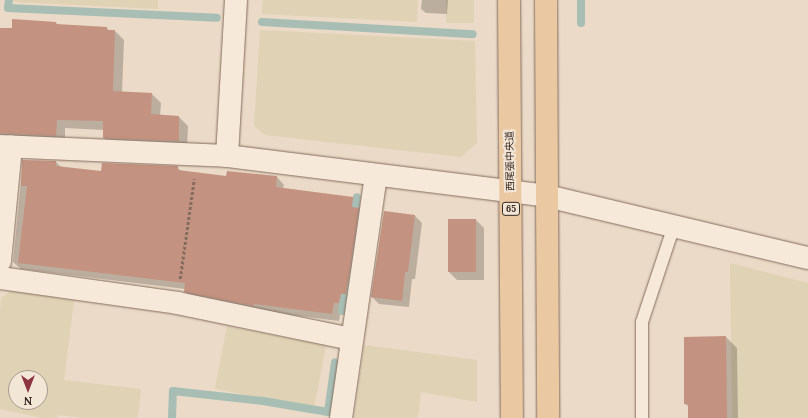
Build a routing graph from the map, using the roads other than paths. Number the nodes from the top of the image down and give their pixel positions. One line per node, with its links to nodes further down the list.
1 (236, 0): 5 (street)
2 (509, 0): 7 (main road, 西尾張中央道 / 65)
3 (546, 0): 8 (main road)
4 (5, 146): 5 (street); 11 (street)
5 (227, 156): 6 (street)
6 (376, 176): 7 (street); 13 (street)
7 (511, 192): 8 (street); 15 (main road, 西尾張中央道 / 65)
8 (547, 196): 9 (street); 16 (main road)
9 (674, 226): 10 (street); 17 (lane)
10 (808, 258)
11 (0, 261)
12 (0, 278): 13 (street)
13 (351, 339): 14 (street)
14 (341, 418)
15 (512, 418)
16 (548, 418)
17 (642, 418)

